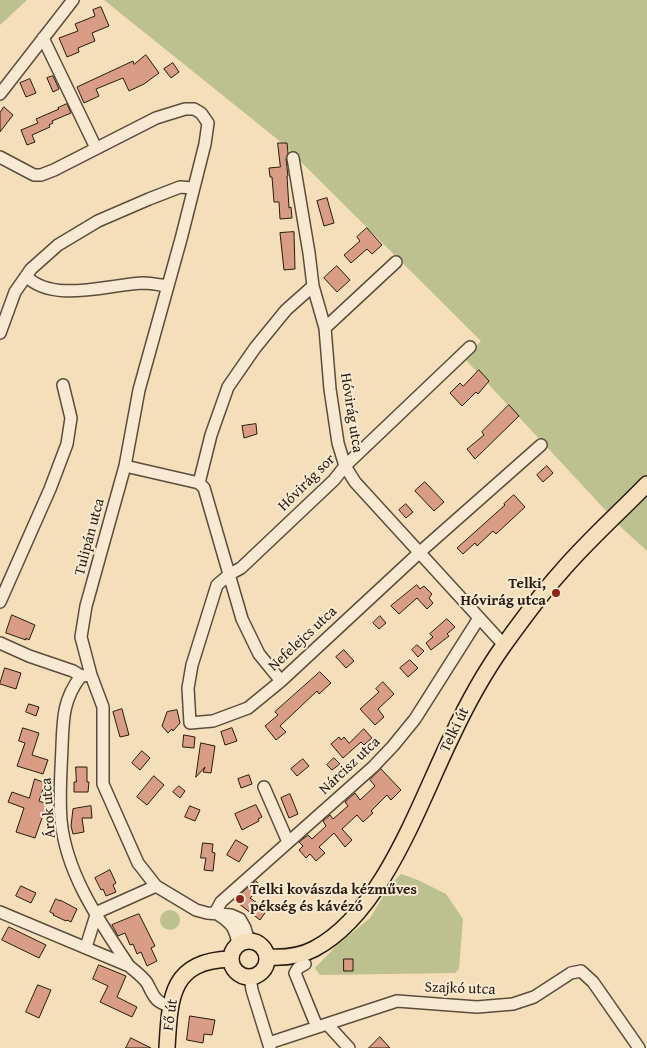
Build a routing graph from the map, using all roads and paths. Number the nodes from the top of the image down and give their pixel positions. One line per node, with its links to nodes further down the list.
1 (73, 0): 2 (street)
2 (44, 38): 3 (street); 4 (street)
3 (0, 94)
4 (96, 148): 5 (street); 7 (street, Tulipán utca)
5 (0, 157)
6 (293, 158): 11 (street, Hóvirág utca)
7 (193, 188): 9 (street); 10 (street, Tulipán utca)
8 (396, 262): 14 (street)
9 (26, 276): 10 (street); 12 (street)
10 (167, 286): 19 (street, Tulipán utca)
11 (313, 286): 14 (street, Hóvirág utca); 21 (street)
12 (11, 303): 13 (street); 15 (street)
13 (0, 310)
14 (325, 328): 20 (street, Hóvirág utca)
15 (0, 333)
16 (470, 347): 20 (street, Hóvirág sor)
17 (63, 385): 25 (street)
18 (541, 445): 23 (street, Nefelejcs utca)
19 (125, 466): 21 (street); 29 (street, Tulipán utca)
20 (345, 466): 23 (street, Hóvirág utca); 24 (street, Hóvirág sor)
21 (199, 483): 24 (street)
22 (647, 484): 28 (main road, Telki út)
23 (420, 552): 26 (street, Hóvirág utca); 30 (street, Nefelejcs utca)
24 (230, 574): 30 (street); 30 (street, Nefelejcs utca)
25 (0, 602)
26 (479, 618): 28 (street, Hóvirág utca); 32 (street, Nárcisz utca)
27 (0, 643): 29 (street)
28 (504, 646): 39 (main road, Telki út)
29 (86, 676): 33 (street, Tulipán utca); 36 (street, Árok utca)
30 (281, 681)
31 (264, 787): 32 (street)
32 (288, 842): 35 (street, Nárcisz utca)
33 (156, 886): 35 (street, Tulipán utca); 36 (street)
34 (0, 912): 38 (street)
35 (215, 913): 37 (street, Tulipán utca)
36 (96, 915): 38 (street); 42 (street, Árok utca)
37 (243, 943): 39 (main road); 40 (main road)
38 (86, 947): 42 (street)
39 (267, 957): 43 (main road)
40 (230, 959): 43 (main road); 44 (main road, Fő út)
41 (305, 964): 45 (street)
42 (129, 966): 44 (street)
43 (250, 977): 46 (street)
44 (171, 1007): 47 (main road, Fő út)
45 (322, 1026): 46 (street, Szajkó utca); 48 (street); 49 (street, Szajkó utca)
46 (269, 1046)
47 (167, 1048)
48 (349, 1048)
49 (639, 1048)

